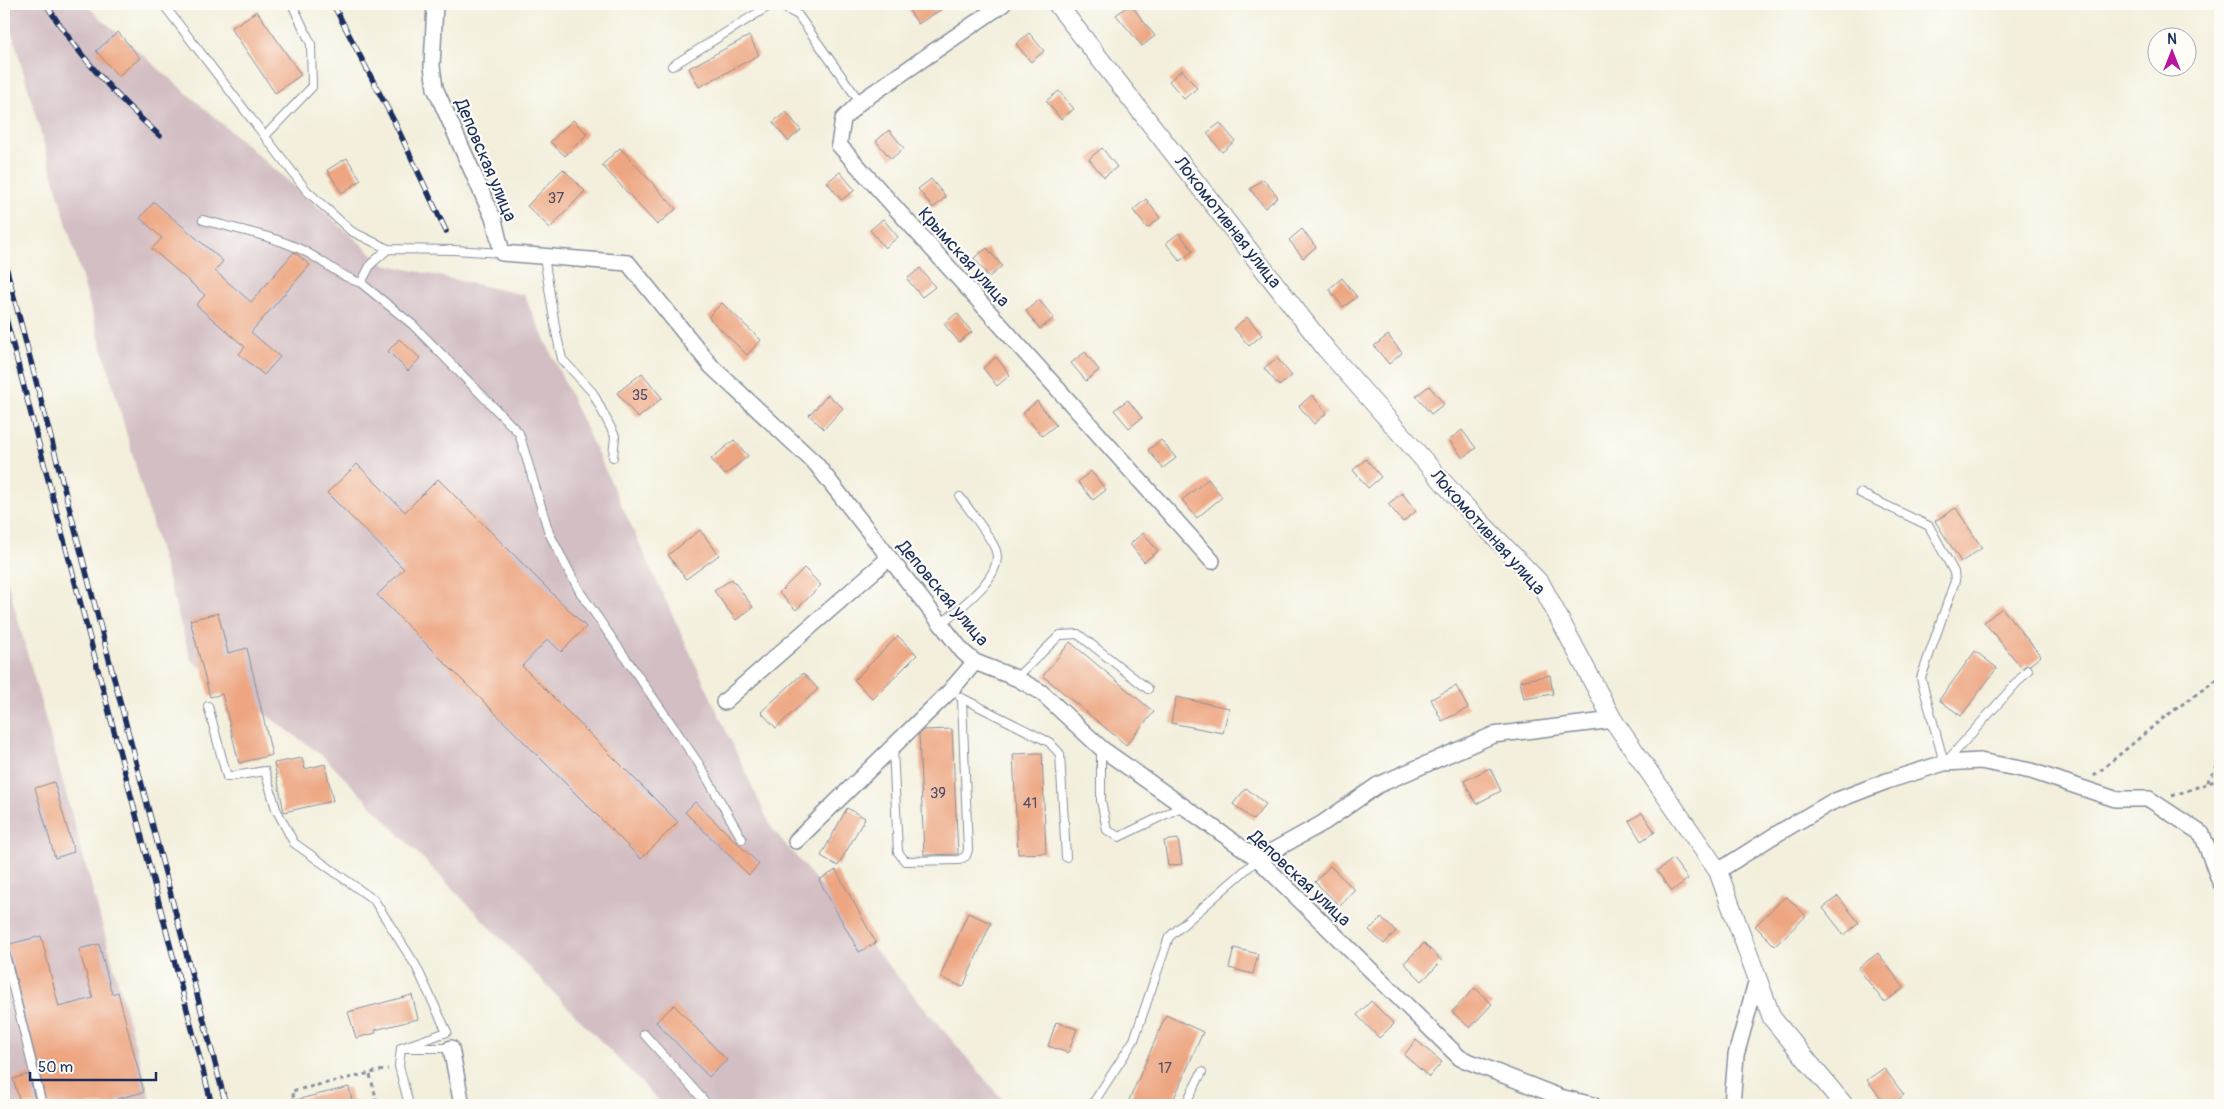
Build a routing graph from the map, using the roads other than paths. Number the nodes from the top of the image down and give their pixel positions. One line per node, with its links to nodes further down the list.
1 (163, 4): 8 (lane)
2 (292, 4): 8 (lane)
3 (435, 4): 11 (street, Деповская улица)
4 (1003, 4): 7 (street, Крымская улица)
5 (1058, 4): 27 (street, Локомотивная улица)
6 (672, 66): 7 (lane)
7 (860, 102): 18 (street, Крымская улица)
8 (265, 136): 10 (lane)
9 (203, 220): 13 (lane)
10 (388, 249): 11 (lane); 13 (lane)
11 (502, 253): 12 (street, Деповская улица)
12 (544, 256): 14 (lane); 17 (street, Деповская улица)
13 (361, 283): 32 (lane)
14 (613, 456)
15 (1860, 493): 30 (lane)
16 (960, 496): 19 (lane)
17 (889, 558): 19 (street, Деповская улица); 25 (street)
18 (1212, 561)
19 (941, 624): 20 (street, Деповская улица)
20 (975, 662): 22 (street, Деповская улица); 24 (street)
21 (2028, 670): 30 (lane)
22 (1016, 678): 23 (lane); 29 (street, Деповская улица)
23 (1148, 689)
24 (956, 695): 28 (street); 28 (lane); 34 (lane)
25 (724, 702)
26 (208, 706): 41 (lane)
27 (1613, 720): 35 (street); 36 (street, Локомотивная улица)
28 (893, 746): 33 (street)
29 (1101, 748): 31 (street, Деповская улица); 31 (lane)
30 (1944, 763): 36 (street); 37 (street)
31 (1183, 806): 35 (street, Деповская улица)
32 (742, 839)
33 (796, 840)
34 (1066, 857)
35 (1258, 859): 44 (street, Деповская улица); 49 (lane)
36 (1718, 871): 39 (street, Локомотивная улица)
37 (2220, 882)
38 (4, 951): 45 (lane)
39 (1757, 979): 52 (street); 53 (street, Локомотивная улица)
40 (644, 1034): 48 (lane)
41 (402, 1048): 42 (lane); 46 (lane)
42 (451, 1048): 47 (street)
43 (1202, 1072): 50 (lane)
44 (1556, 1101): 51 (street, Деповская улица)
45 (42, 1105)
46 (409, 1105)
47 (462, 1105)
48 (708, 1105)
49 (1092, 1105)
50 (1185, 1105)
51 (1593, 1105)
52 (1732, 1105)
53 (1844, 1105)

